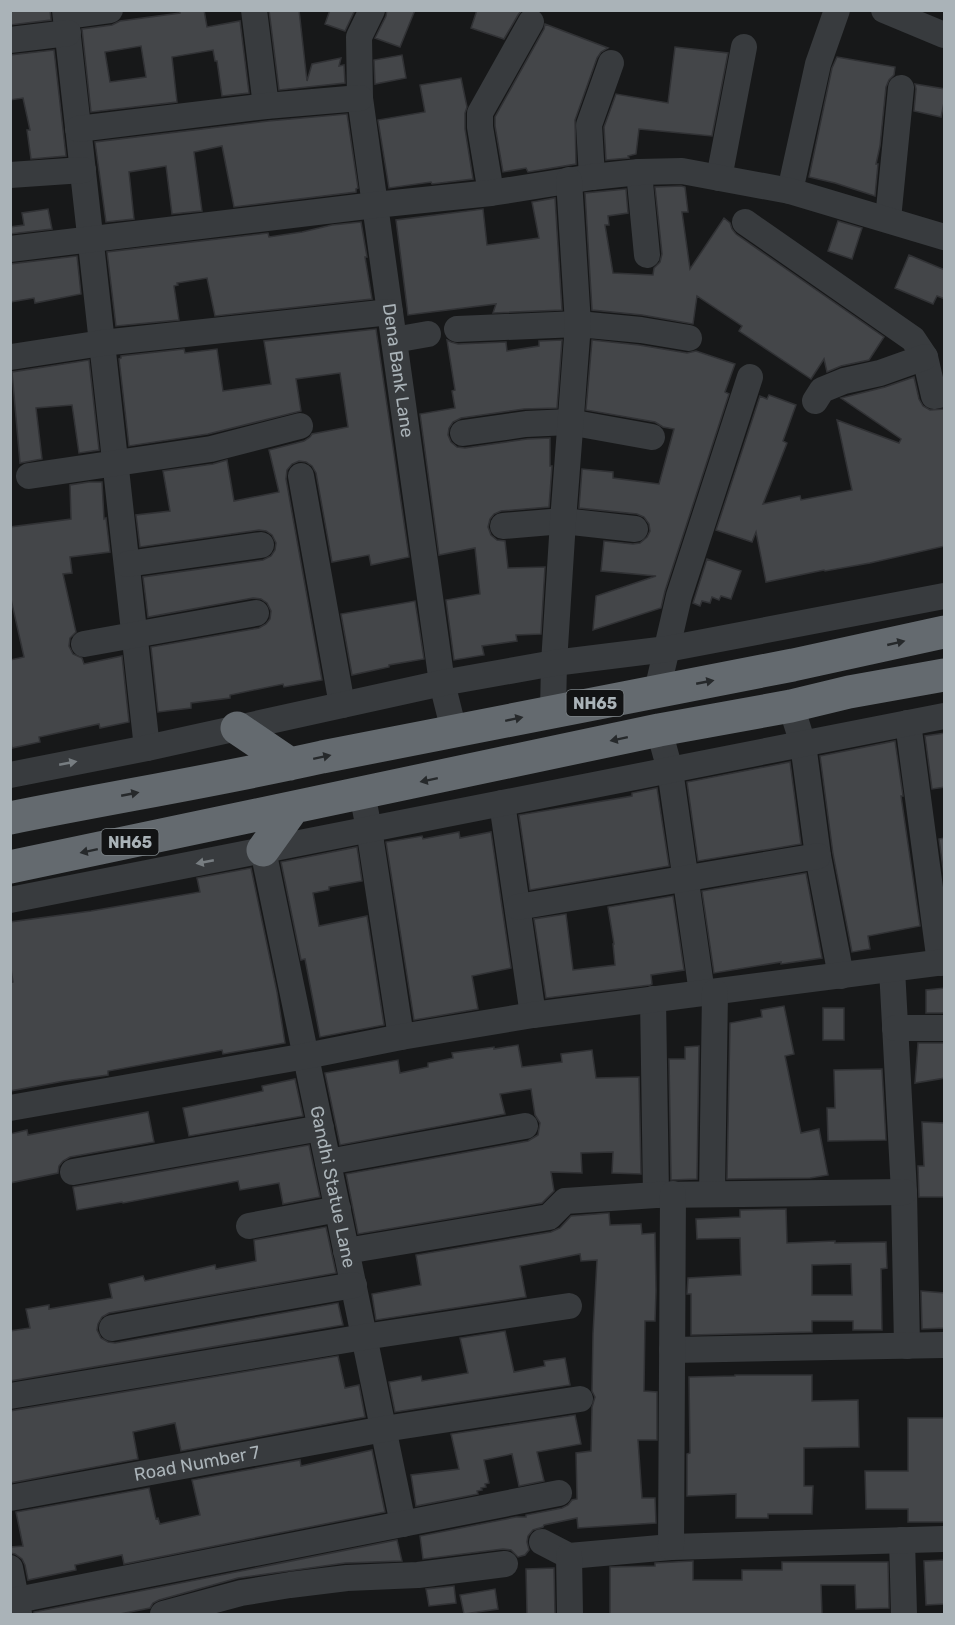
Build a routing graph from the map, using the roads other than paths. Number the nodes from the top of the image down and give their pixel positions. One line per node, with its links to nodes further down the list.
1 (110, 10): 6 (street)
2 (254, 10): 14 (street)
3 (372, 10): 13 (street, Dena Bank Lane)
4 (837, 10): 21 (street)
5 (884, 10): 8 (street)
6 (66, 20): 9 (street); 15 (street)
7 (531, 22): 22 (street)
8 (945, 35)
9 (10, 40)
10 (744, 47): 19 (street)
11 (611, 63): 20 (street)
12 (901, 88): 24 (street)
13 (360, 98): 14 (street); 23 (street, Dena Bank Lane)
14 (266, 106): 15 (street)
15 (78, 129): 16 (street)
16 (83, 170): 18 (street); 27 (street)
17 (639, 172): 19 (street); 20 (street); 29 (street)
18 (10, 175)
19 (719, 178): 21 (street)
20 (581, 179): 22 (street); 31 (street)
21 (790, 191): 24 (street)
22 (491, 194): 23 (street)
23 (375, 205): 27 (street); 30 (street, Dena Bank Lane)
24 (888, 219): 26 (street)
25 (745, 222): 38 (street)
26 (945, 237)
27 (91, 239): 28 (street); 36 (street)
28 (10, 249)
29 (647, 255)
30 (390, 312): 35 (street, Dena Bank Lane); 36 (street)
31 (578, 324): 32 (street); 34 (street); 42 (street)
32 (457, 329)
33 (428, 334): 35 (street)
34 (689, 339)
35 (394, 340): 63 (street, Dena Bank Lane)
36 (102, 343): 37 (street); 46 (street)
37 (11, 357)
38 (925, 357): 40 (street); 41 (street)
39 (750, 377): 59 (street)
40 (945, 394)
41 (815, 401)
42 (569, 422): 44 (street); 45 (street); 49 (street)
43 (300, 426): 46 (street)
44 (464, 433)
45 (652, 436)
46 (116, 464): 47 (street); 53 (street)
47 (28, 476)
48 (301, 476): 66 (street)
49 (562, 521): 50 (street); 51 (street); 61 (street)
50 (503, 526)
51 (635, 529)
52 (261, 545): 53 (street)
53 (127, 564): 57 (street)
54 (945, 596): 59 (street)
55 (256, 613): 57 (street)
56 (945, 632): 60 (highway, NH65, one-way to 56)
57 (135, 634): 58 (street); 75 (street)
58 (84, 644)
59 (667, 649): 61 (street); 64 (street)
60 (844, 654): 64 (highway, NH65, one-way to 60); 65 (highway)
61 (554, 663): 63 (street); 68 (street)
62 (945, 675): 65 (highway, NH65)
63 (442, 683): 66 (street); 73 (street, Dena Bank Lane)
64 (657, 690): 68 (highway, NH65)
65 (849, 692): 67 (highway, NH65)
66 (342, 705): 71 (street)
67 (791, 706): 72 (highway, NH65); 74 (street)
68 (553, 711): 73 (highway, NH65, one-way to 68)
69 (945, 716): 70 (street)
70 (908, 723): 74 (street); 90 (street)
71 (237, 728): 75 (street); 76 (highway)
72 (659, 730): 77 (street); 79 (highway, NH65, one-way to 79)
73 (454, 731): 76 (highway, NH65, one-way to 73)
74 (803, 744): 77 (street); 85 (street)
75 (147, 748): 78 (street, one-way to 75)
76 (290, 764): 82 (highway, NH65, one-way to 76)
77 (670, 770): 80 (street); 87 (street)
78 (10, 775)
79 (362, 793): 81 (highway, NH65); 83 (street)
80 (502, 803): 83 (street); 89 (street)
81 (293, 808): 84 (highway); 86 (highway, NH65, one-way to 86)
82 (10, 818)
83 (369, 829): 84 (street); 98 (street)
84 (263, 850): 88 (street, one-way to 88); 99 (street, Gandhi Statue Lane)
85 (818, 856): 87 (street); 92 (street)
86 (10, 867)
87 (686, 879): 89 (street); 93 (street)
88 (10, 900)
89 (518, 907): 95 (street)
90 (942, 963): 91 (street)
91 (892, 969): 92 (street); 96 (street)
92 (841, 976): 93 (street)
93 (709, 992): 94 (street); 106 (street)
94 (653, 999): 95 (street); 107 (street)
95 (533, 1015): 98 (street)
96 (895, 1028): 97 (street); 105 (street)
97 (945, 1028)
98 (401, 1037): 99 (street)
99 (306, 1056): 100 (street); 102 (street, Gandhi Statue Lane)
100 (10, 1108)
101 (525, 1126): 103 (street)
102 (321, 1128): 103 (street, Gandhi Statue Lane); 104 (street)
103 (328, 1162): 108 (street, Gandhi Statue Lane)
104 (73, 1172)
105 (903, 1192): 106 (street); 116 (street)
106 (712, 1194): 107 (street)
107 (665, 1195): 110 (street); 117 (street)
108 (338, 1209): 109 (street); 110 (street, Gandhi Statue Lane)
109 (249, 1226)
110 (346, 1251): 111 (street, Gandhi Statue Lane)
111 (354, 1285): 113 (street); 114 (street, Gandhi Statue Lane)
112 (569, 1306): 114 (street)
113 (112, 1328)
114 (364, 1337): 118 (street); 120 (street, Gandhi Statue Lane)
115 (945, 1345): 116 (street)
116 (908, 1346): 117 (street)
117 (672, 1350): 127 (street)
118 (10, 1396)
119 (580, 1400): 120 (street, Road Number 7)
120 (384, 1429): 122 (street, Road Number 7); 123 (street, Gandhi Statue Lane)
121 (559, 1493): 123 (street)
122 (10, 1498)
123 (403, 1524): 131 (street)
124 (945, 1539): 125 (street)
125 (902, 1540): 127 (street); 134 (street)
126 (542, 1542): 128 (street)
127 (671, 1547): 128 (street)
128 (569, 1556): 133 (street)
129 (505, 1564): 132 (street)
130 (10, 1568): 131 (street)
131 (18, 1607)
132 (163, 1614)
133 (570, 1614)
134 (904, 1614)

